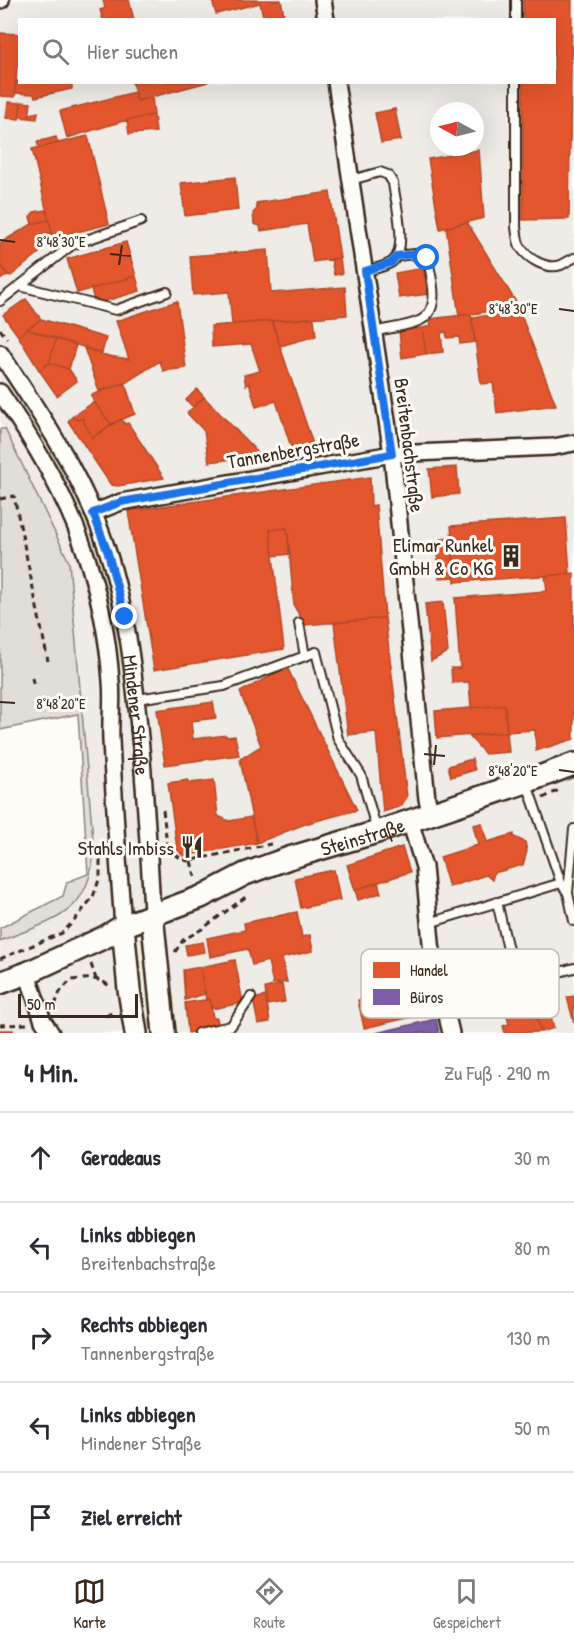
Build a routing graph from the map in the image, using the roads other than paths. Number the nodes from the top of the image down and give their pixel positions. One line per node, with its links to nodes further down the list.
1 (323, 0): 3 (street)
2 (516, 0): 4 (lane)
3 (326, 18)
4 (516, 18)
5 (336, 84): 7 (street, Breitenbachstraße)
6 (516, 84): 10 (lane)
7 (351, 180): 9 (lane); 11 (street, Breitenbachstraße)
8 (141, 221): 12 (lane)
9 (397, 256): 11 (lane); 15 (lane)
10 (574, 258)
11 (365, 271): 15 (street, Breitenbachstraße)
12 (20, 286): 13 (lane); 14 (lane)
13 (167, 292)
14 (0, 301)
15 (374, 332): 19 (street, Breitenbachstraße)
16 (0, 354): 20 (street, Mindener Straße)
17 (0, 392): 36 (street, Mindener Straße)
18 (574, 443): 19 (street, Tannenbergstraße)
19 (392, 454): 20 (street, Tannenbergstraße); 26 (street, Breitenbachstraße)
20 (93, 513): 23 (street, Mindener Straße)
21 (299, 623): 22 (lane)
22 (305, 656): 23 (lane); 29 (lane)
23 (137, 699): 33 (street, Mindener Straße)
24 (574, 764): 25 (main road, Steinstraße)
25 (526, 782): 26 (main road, Steinstraße); 30 (lane)
26 (431, 815): 27 (main road, Steinstraße)
27 (410, 821): 29 (main road, Steinstraße); 35 (street)
28 (574, 829): 31 (lane)
29 (377, 832): 33 (main road, Steinstraße)
30 (561, 883): 31 (lane); 32 (lane)
31 (568, 893): 34 (lane)
32 (497, 902): 35 (lane); 38 (lane)
33 (152, 914): 36 (main road, Steinstraße); 47 (main road, Mindener Straße)
34 (574, 921)
35 (429, 924): 37 (street)
36 (123, 926): 41 (main road, Steinstraße); 46 (main road, Mindener Straße)
37 (432, 949)
38 (508, 949)
39 (574, 968): 40 (lane)
40 (559, 972)
41 (27, 974): 42 (main road, Steinstraße); 45 (street)
42 (0, 983)
43 (251, 998): 48 (lane)
44 (447, 1018): 49 (street)
45 (51, 1033)
46 (136, 1033)
47 (164, 1033)
48 (198, 1033)
49 (451, 1033)

